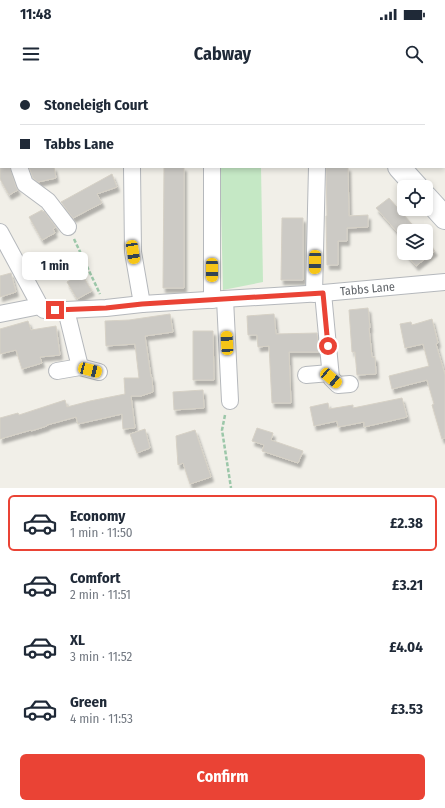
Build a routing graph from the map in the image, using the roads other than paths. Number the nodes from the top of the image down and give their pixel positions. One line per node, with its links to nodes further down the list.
1 (18, 168): 9 (street)
2 (132, 168): 14 (street)
3 (212, 168): 13 (street)
4 (317, 168): 12 (street)
5 (400, 168): 6 (main road)
6 (411, 180)
7 (433, 205): 8 (main road)
8 (445, 218)
9 (68, 227)
10 (0, 232): 15 (street)
11 (445, 282): 12 (street, Tabbs Lane)
12 (319, 293): 13 (street, Tabbs Lane); 22 (street)
13 (219, 300): 14 (street, Tabbs Lane); 24 (street)
14 (142, 304): 16 (street, Tabbs Lane)
15 (40, 306): 16 (street, Tabbs Lane); 17 (street)
16 (66, 310): 18 (street)
17 (0, 314)
18 (80, 367): 19 (street); 20 (street)
19 (57, 371)
20 (99, 372)
21 (306, 375): 22 (street)
22 (330, 376): 23 (street)
23 (350, 384)
24 (230, 401)

